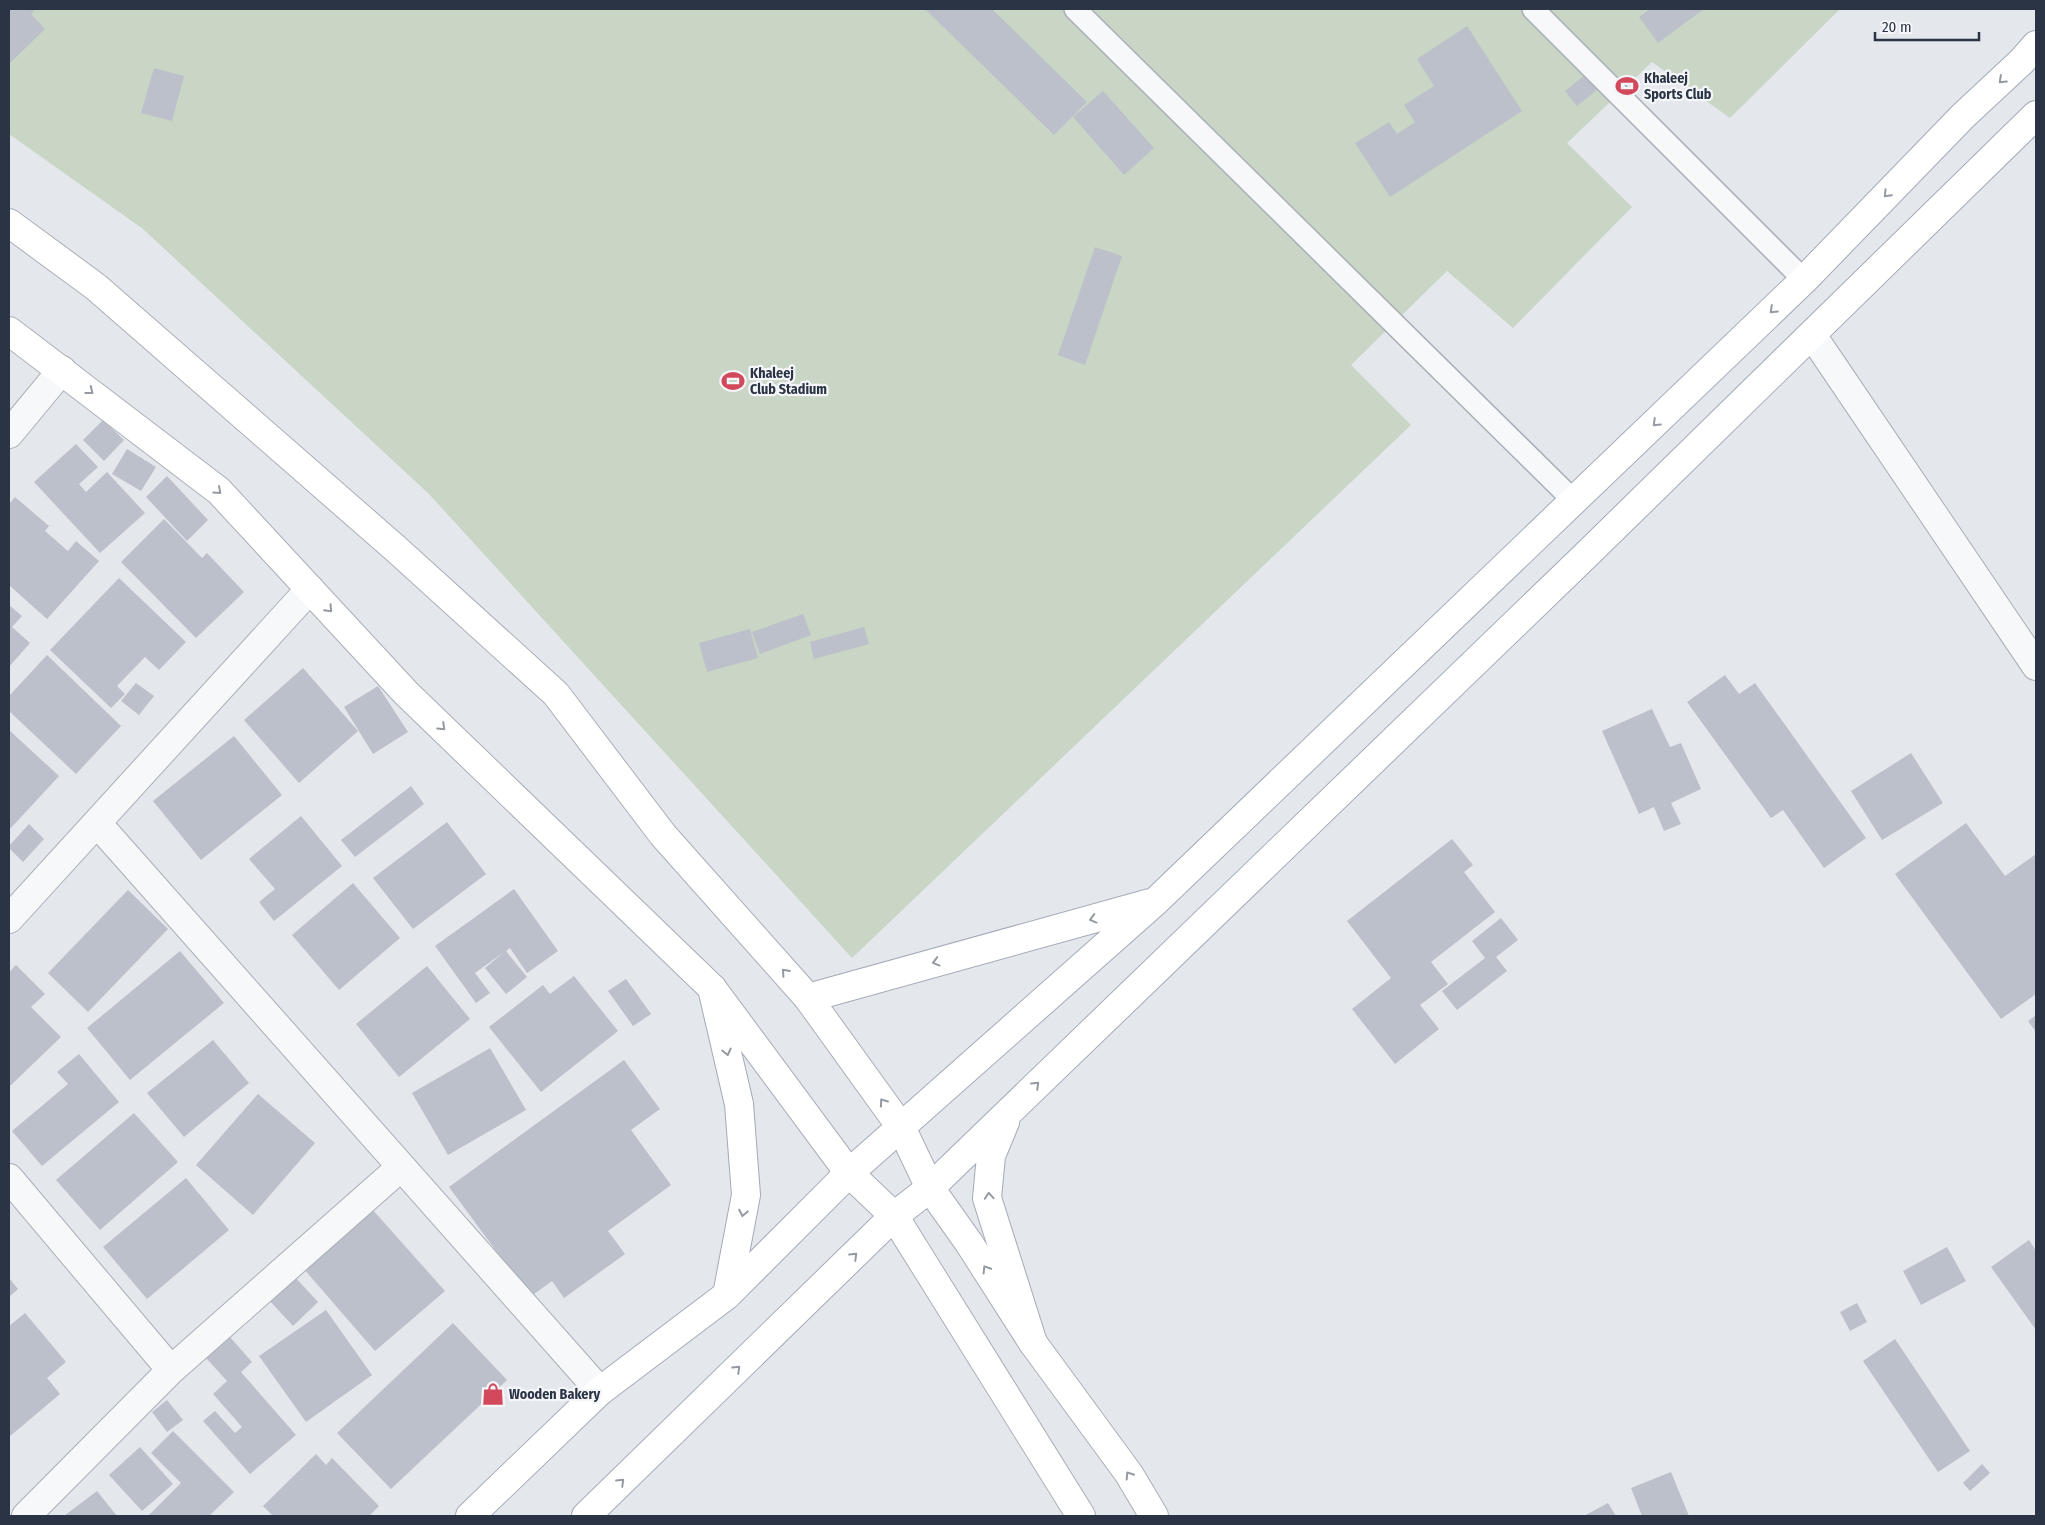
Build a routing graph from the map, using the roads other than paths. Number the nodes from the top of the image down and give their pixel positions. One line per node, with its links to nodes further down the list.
1 (1533, 9): 6 (lane)
2 (1085, 12): 11 (lane)
3 (2036, 45): 6 (main road, one-way to 6)
4 (2036, 115): 8 (main road)
5 (9, 223): 18 (main road, one-way to 5)
6 (1804, 280): 11 (main road, one-way to 11)
7 (9, 330): 9 (main road)
8 (1812, 335): 13 (street); 19 (main road, one-way to 8)
9 (62, 370): 10 (street); 12 (main road, one-way to 12)
10 (9, 434)
11 (1574, 502): 15 (main road)
12 (310, 589): 14 (street); 17 (main road, one-way to 17)
13 (2036, 666)
14 (97, 823): 16 (street); 21 (street)
15 (1156, 901): 18 (main road, one-way to 18); 20 (main road)
16 (9, 919)
17 (712, 988): 22 (main road); 26 (main road, one-way to 26)
18 (808, 998): 20 (main road, one-way to 18)
19 (1012, 1108): 24 (main road); 27 (main road, one-way to 19)
20 (901, 1127): 22 (main road); 24 (main road)
21 (401, 1167): 28 (street); 29 (street)
22 (849, 1172): 25 (main road); 26 (main road)
23 (9, 1178): 28 (street)
24 (930, 1188): 25 (main road); 27 (main road, one-way to 24)
25 (894, 1216): 32 (main road, one-way to 25); 33 (main road)
26 (727, 1296): 29 (main road)
27 (1033, 1343): 34 (main road, one-way to 27)
28 (171, 1370): 30 (street)
29 (600, 1391): 31 (main road)
30 (26, 1516)
31 (470, 1516)
32 (586, 1516)
33 (1081, 1516)
34 (1154, 1516)

